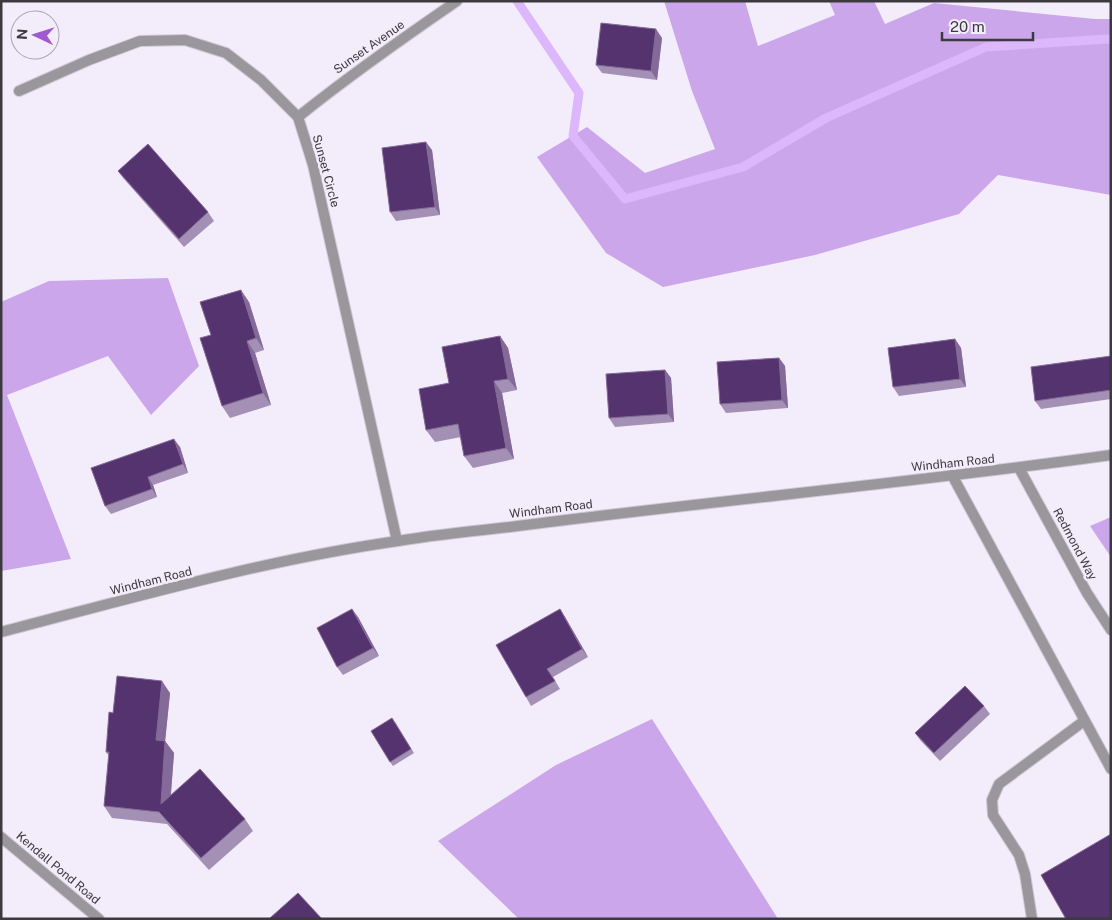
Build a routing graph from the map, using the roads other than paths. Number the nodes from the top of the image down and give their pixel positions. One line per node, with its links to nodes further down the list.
1 (457, 1): 3 (street, Sunset Avenue)
2 (18, 91): 3 (street, Sunset Circle)
3 (298, 117): 7 (street, Sunset Circle)
4 (1111, 455): 5 (street, Windham Road)
5 (1020, 468): 6 (street, Windham Road); 8 (street, Redmond Way)
6 (952, 475): 7 (street, Windham Road); 10 (street)
7 (397, 541): 9 (street, Windham Road)
8 (1111, 630)
9 (1, 632)
10 (1084, 721): 11 (street); 14 (street)
11 (1111, 769)
12 (1, 837): 13 (street, Kendall Pond Road)
13 (98, 919)
14 (1032, 919)

